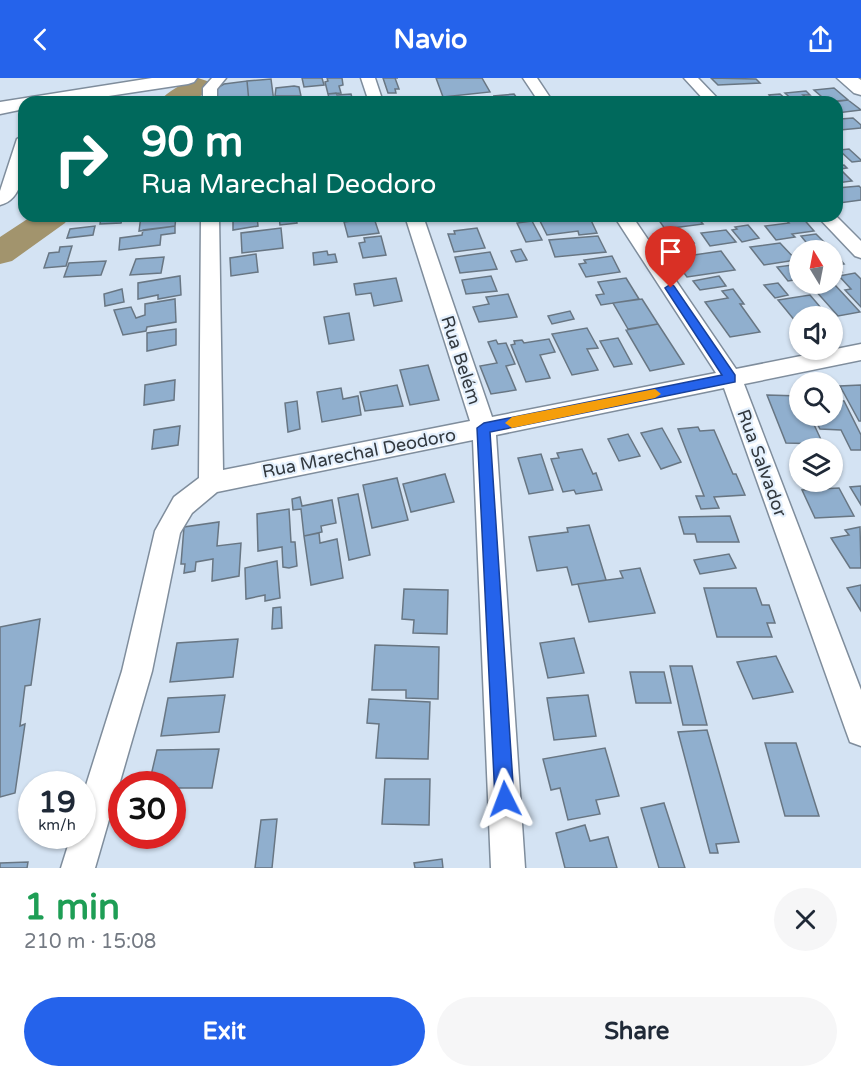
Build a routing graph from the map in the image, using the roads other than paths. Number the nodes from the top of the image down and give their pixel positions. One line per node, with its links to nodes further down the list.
1 (188, 78): 8 (main road)
2 (219, 78): 9 (street)
3 (368, 78): 10 (street)
4 (530, 78): 11 (street)
5 (691, 78): 12 (street)
6 (846, 78): 7 (main road)
7 (861, 89)
8 (72, 96)
9 (210, 96)
10 (374, 96)
11 (542, 96)
12 (708, 96)
13 (18, 104): 14 (main road)
14 (0, 108)
15 (18, 160): 16 (street)
16 (0, 200)
17 (210, 222): 25 (street)
18 (416, 222): 24 (street, Rua Belém)
19 (626, 222): 23 (street, Rua Salvador)
20 (832, 222): 21 (street)
21 (861, 252)
22 (861, 352): 23 (street, Rua Marechal Deodoro)
23 (731, 378): 24 (street, Rua Marechal Deodoro); 26 (street, Rua Salvador)
24 (484, 428): 25 (street, Rua Marechal Deodoro); 28 (street, Rua Belém)
25 (211, 483): 27 (street)
26 (861, 731)
27 (78, 868)
28 (508, 868)

